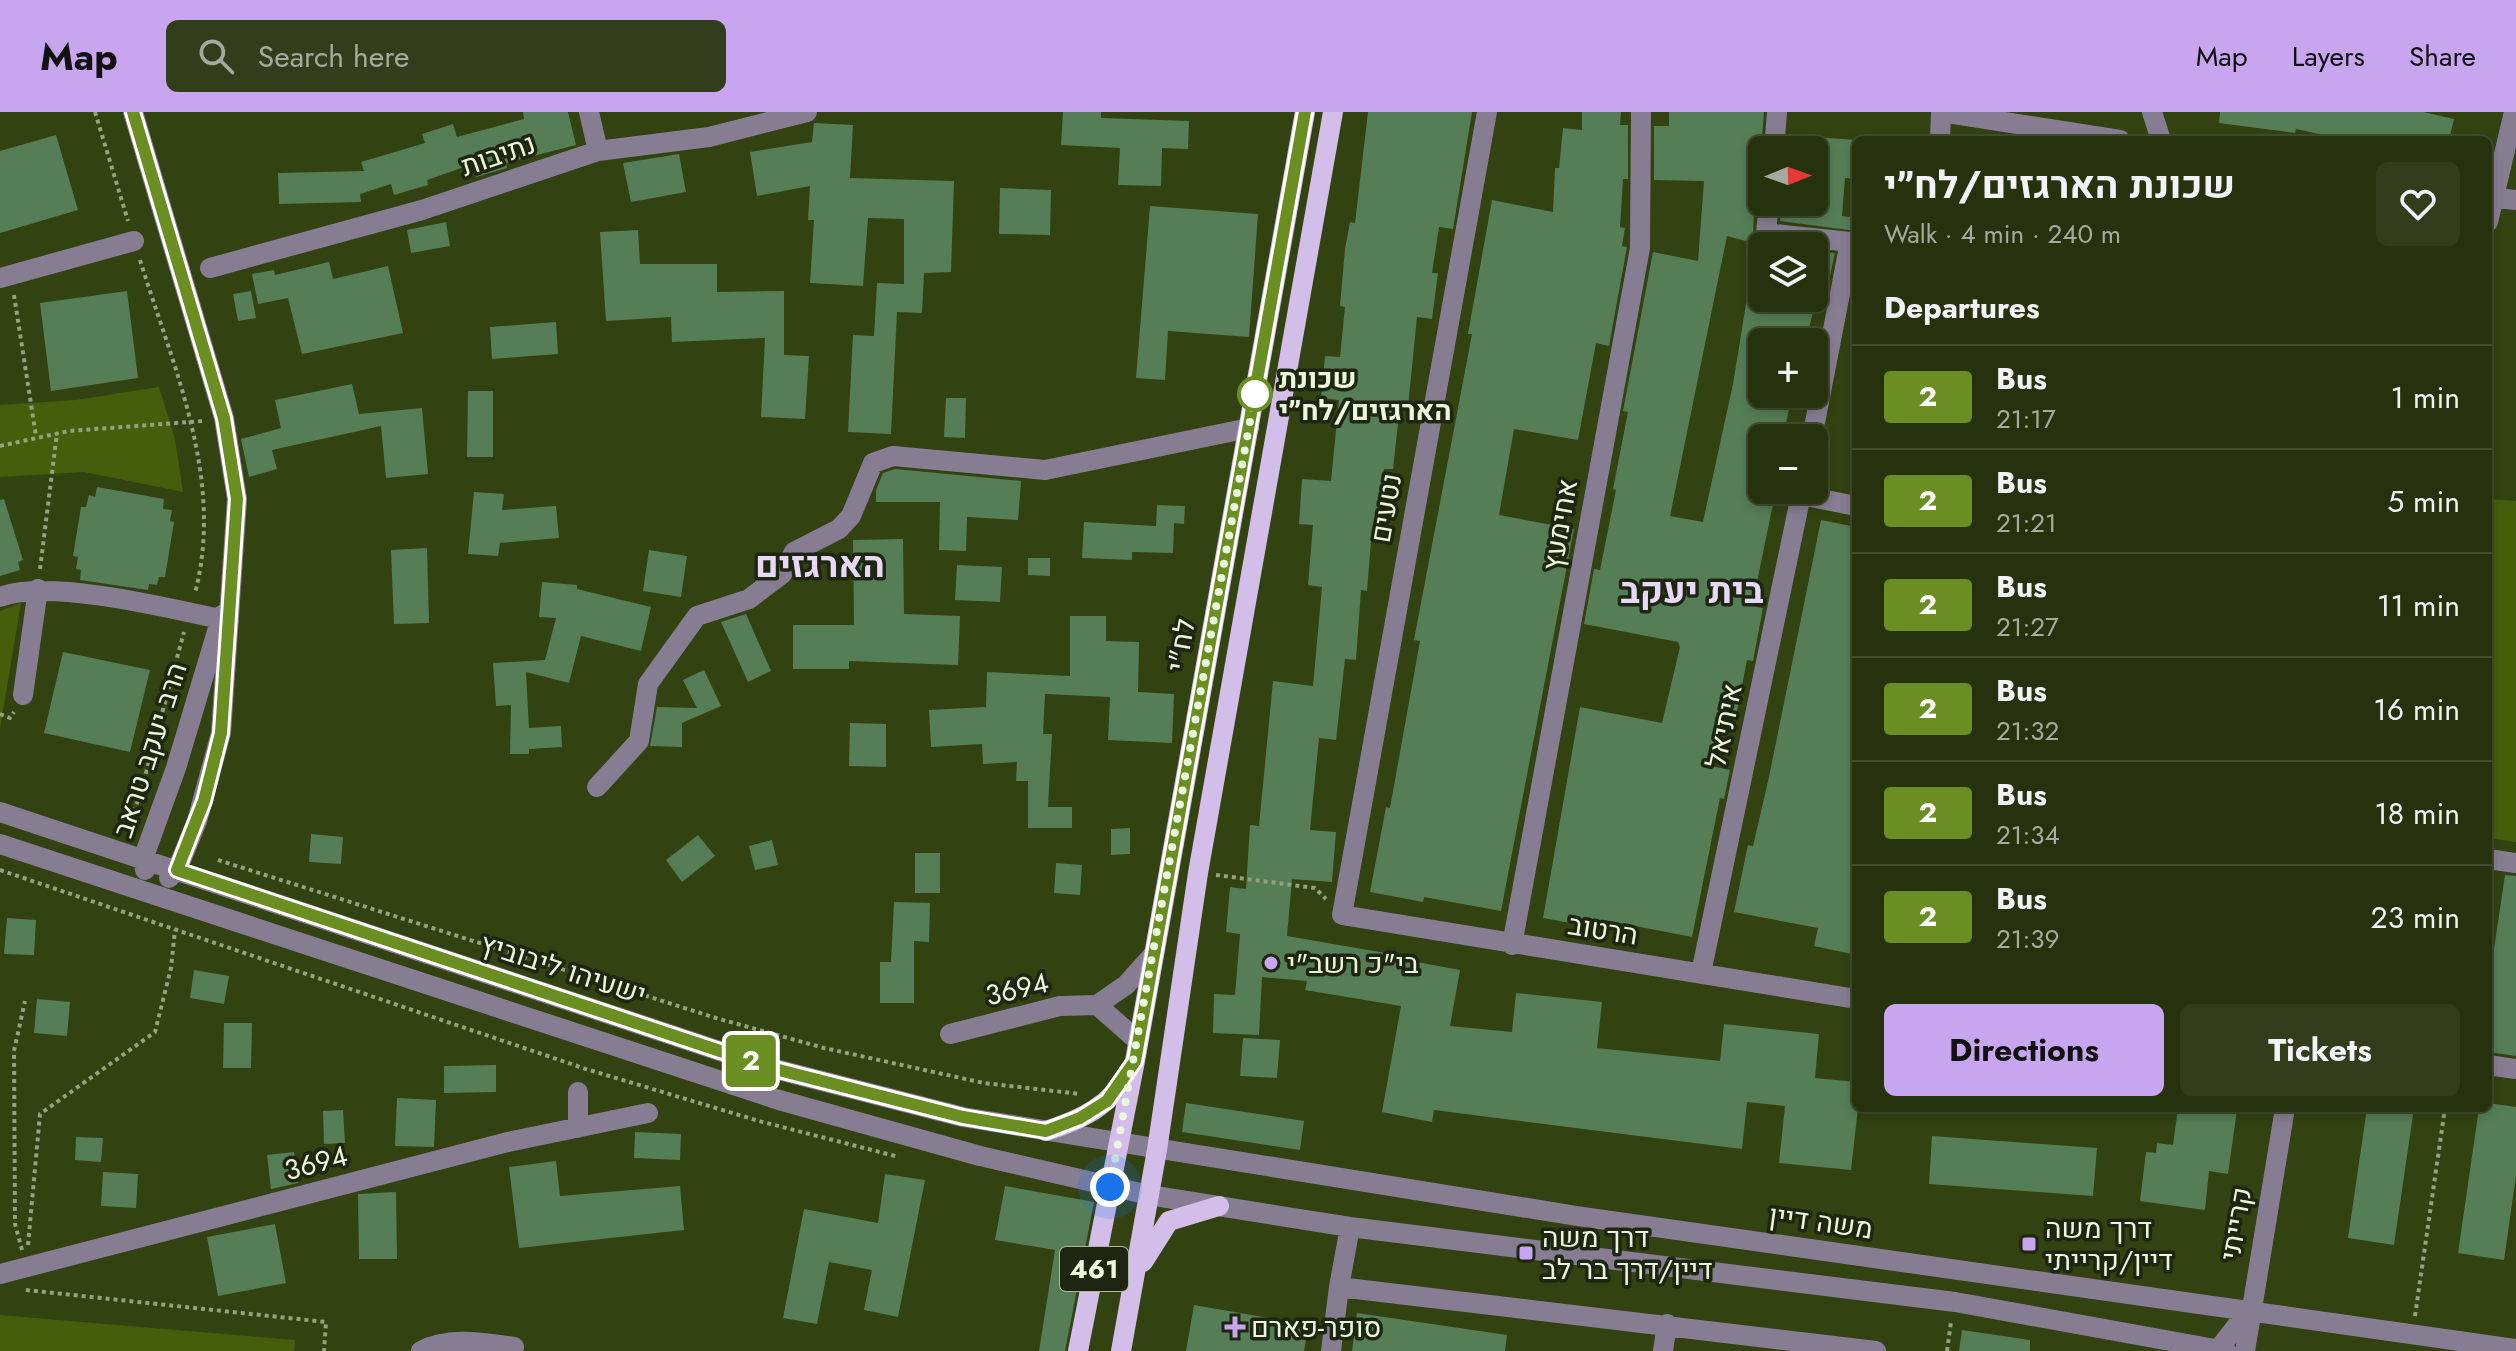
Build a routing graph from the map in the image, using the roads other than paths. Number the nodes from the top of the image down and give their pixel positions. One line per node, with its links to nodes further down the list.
1 (133, 112): 31 (street, הרב יעקב טראב)
2 (589, 112): 16 (street)
3 (807, 112): 16 (street, נתיבות)
4 (1305, 112): 25 (main road, לח"י / 461)
5 (1333, 112): 57 (main road, לח"י / 461)
6 (1487, 112): 41 (street, נטעים)
7 (1641, 112): 42 (street, אחימעץ)
8 (1777, 112): 12 (street)
9 (1941, 112): 13 (street); 14 (street)
10 (2152, 112): 15 (street)
11 (2514, 112): 17 (street)
12 (1775, 136)
13 (1940, 136)
14 (2079, 136)
15 (2160, 136)
16 (598, 151): 22 (street, נתיבות)
17 (2492, 193)
18 (2492, 197): 19 (street)
19 (2516, 200)
20 (1768, 216): 24 (street)
21 (134, 241): 23 (street)
22 (210, 268)
23 (6, 278)
24 (1815, 424)
25 (1249, 428): 33 (street); 43 (main road, לח"י / 461)
26 (1828, 499): 28 (street)
27 (1799, 504): 44 (street, איתיאל)
28 (1852, 505)
29 (38, 589): 30 (street); 31 (street); 32 (street)
30 (0, 597)
31 (225, 620): 36 (street, הרב יעקב טראב); 39 (street, הרב יעקב טראב)
32 (23, 695)
33 (597, 787)
34 (0, 812): 36 (street, ישעיהו ליבוביץ)
35 (0, 844): 40 (street, ישעיהו ליבוביץ)
36 (143, 859): 39 (street, ישעיהו ליבוביץ); 40 (street, הרב יעקב טראב)
37 (2492, 860): 38 (street)
38 (2516, 863)
39 (177, 870): 40 (street, הרב יעקב טראב); 55 (street, ישעיהו ליבוביץ)
40 (151, 894): 58 (street, ישעיהו ליבוביץ)
41 (1342, 915): 42 (street, הרטוב)
42 (1512, 945): 44 (street, הרטוב)
43 (1153, 955): 46 (street); 48 (main road, לח"י / 461)
44 (1701, 973): 45 (street, הרטוב)
45 (1852, 998)
46 (1097, 1005): 47 (street, 3694); 48 (street)
47 (950, 1034)
48 (1136, 1051): 55 (main road); 56 (main road, לח"י / 461)
49 (2492, 1066): 50 (street)
50 (2516, 1069)
51 (578, 1092): 54 (street)
52 (2284, 1112): 65 (street, קרייתי)
53 (648, 1113): 54 (street, 3694)
54 (578, 1128): 62 (street, 3694)
55 (1046, 1131): 56 (street, ישעיהו ליבוביץ)
56 (1119, 1143): 57 (street, משה דיין); 58 (main road, לח"י / 461)
57 (1157, 1150): 59 (main road, לח"י / 461); 65 (street, משה דיין)
58 (1110, 1187): 59 (street, ישעיהו ליבוביץ); 71 (main road, 461)
59 (1149, 1195): 60 (street); 64 (main road, 461)
60 (1219, 1206): 61 (street); 64 (main road)
61 (1350, 1227): 63 (street); 69 (street)
62 (0, 1274)
63 (1339, 1287): 66 (street); 73 (street)
64 (1131, 1291): 72 (main road, 461)
65 (2250, 1309): 68 (street, משה דיין); 69 (street); 76 (street, קרייתי)
66 (1667, 1324): 74 (street); 75 (street)
67 (514, 1347): 70 (street)
68 (2516, 1349)
69 (2220, 1350)
70 (421, 1351)
71 (1078, 1351)
72 (1121, 1351)
73 (1331, 1351)
74 (1663, 1351)
75 (1876, 1351)
76 (2245, 1351)

